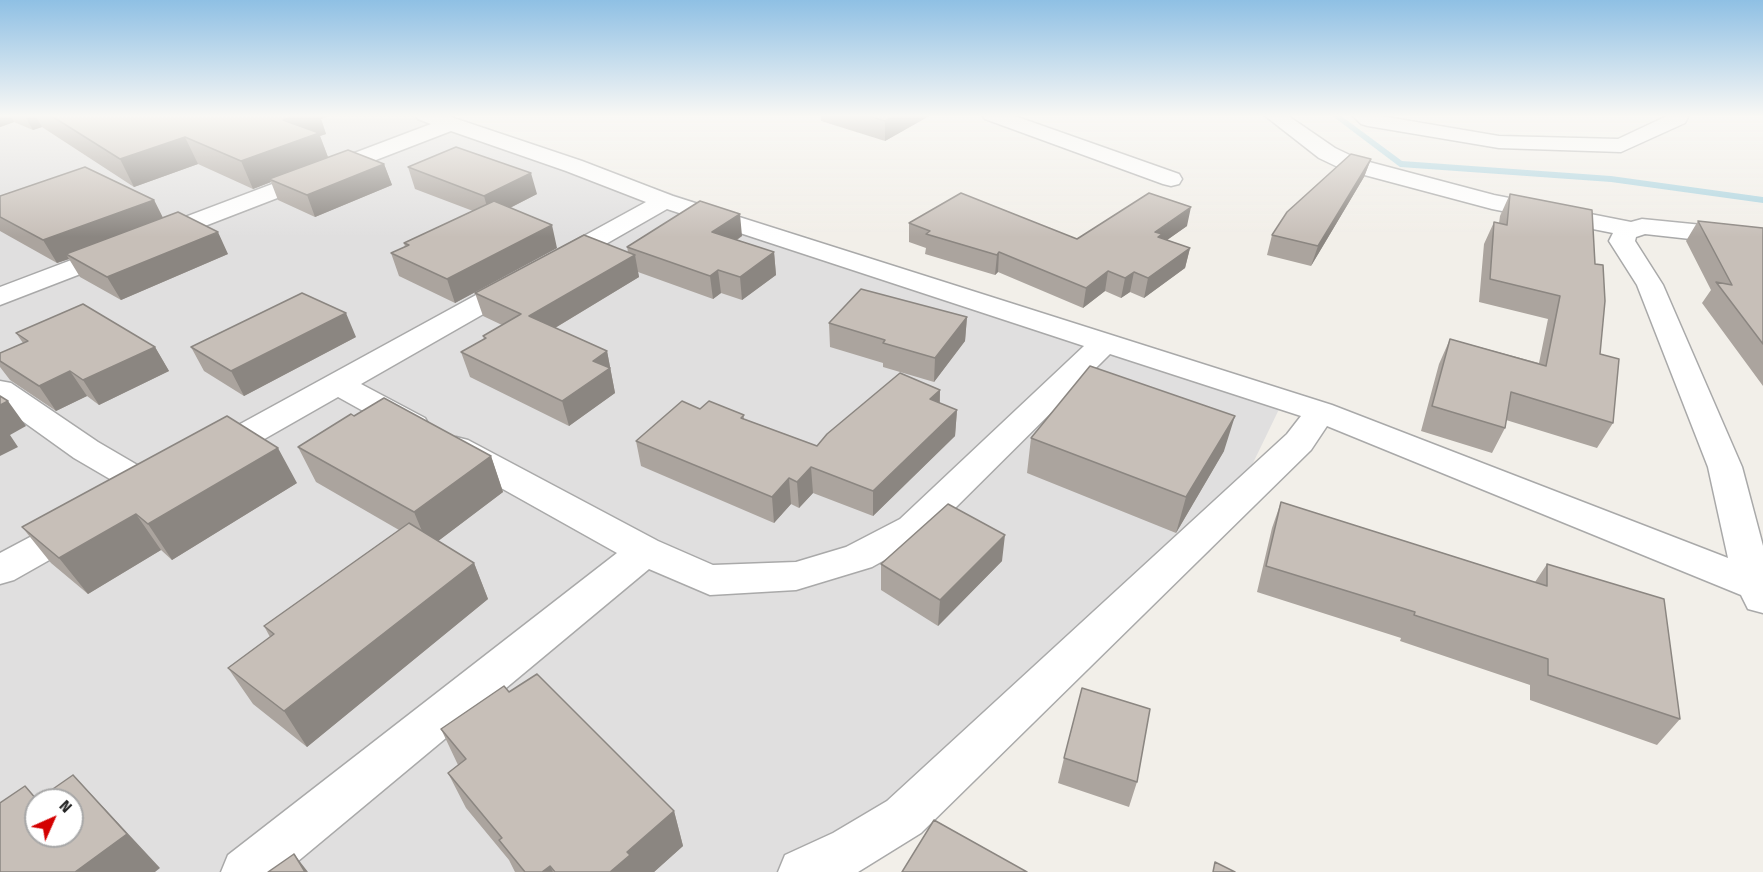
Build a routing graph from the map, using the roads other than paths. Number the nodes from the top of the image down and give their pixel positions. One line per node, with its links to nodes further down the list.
1 (368, 156): 9 (street)
2 (544, 156): 6 (street)
3 (1106, 156): 5 (street)
4 (1333, 156): 7 (street)
5 (1171, 179)
6 (665, 201): 10 (street); 11 (street)
7 (1631, 230): 8 (street); 17 (street)
8 (1763, 238)
9 (0, 297)
10 (1104, 342): 13 (street); 15 (street)
11 (338, 384): 14 (street); 15 (street)
12 (0, 390): 14 (street)
13 (1321, 412): 17 (street); 19 (street)
14 (171, 476): 16 (street)
15 (645, 551): 18 (street)
16 (0, 570)
17 (1760, 592)
18 (246, 872)
19 (803, 872)

